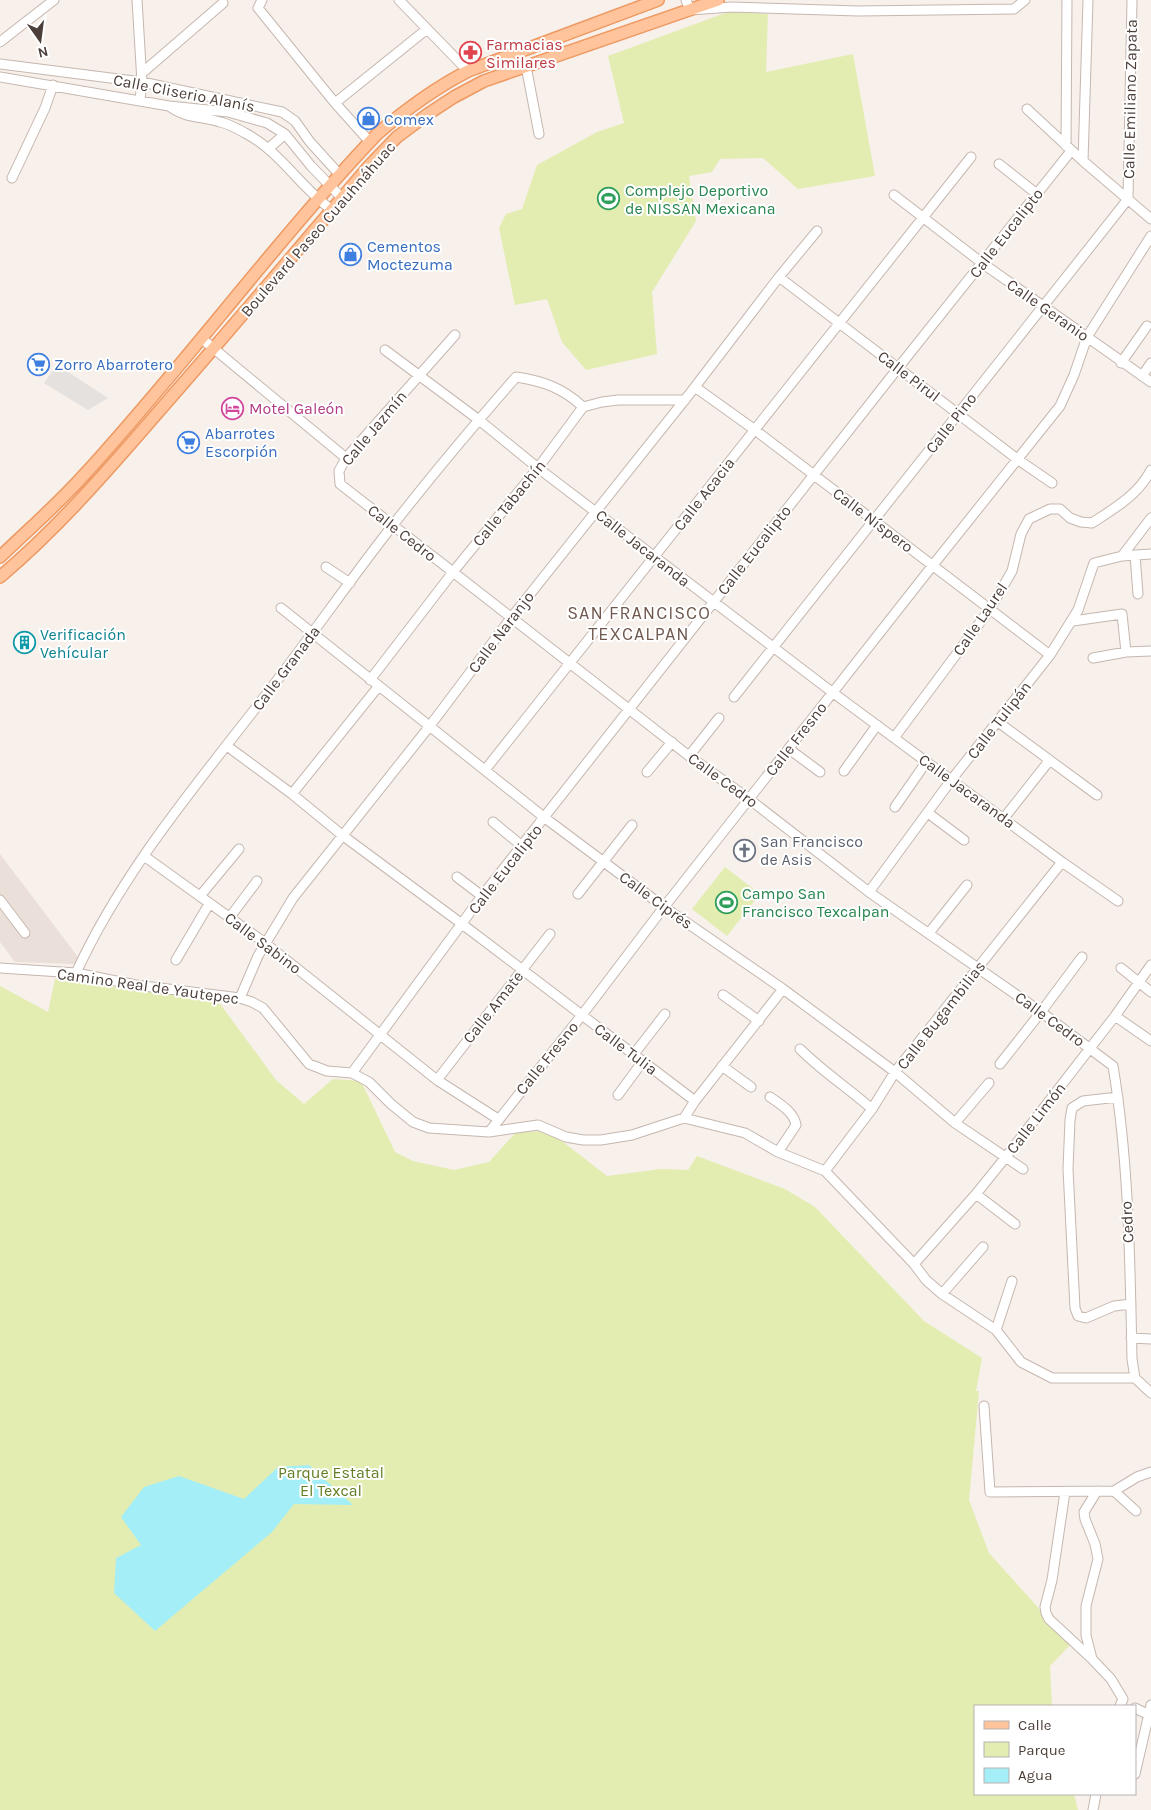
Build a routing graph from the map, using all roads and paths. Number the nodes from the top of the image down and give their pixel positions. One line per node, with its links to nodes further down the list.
1 (54, 0): 14 (street)
2 (138, 0): 19 (street)
3 (262, 0): 22 (street)
4 (399, 0): 13 (street)
5 (658, 0): 17 (main road, Boulevard Paseo Cuauhnáhuac)
6 (718, 0): 12 (main road, Boulevard Paseo Cuauhnáhuac)
7 (1024, 0): 12 (street)
8 (1067, 0): 29 (street)
9 (1088, 0): 31 (street)
10 (1132, 0): 40 (street, Calle Emiliano Zapata)
11 (222, 3): 19 (street)
12 (688, 5): 16 (main road, Boulevard Paseo Cuauhnáhuac)
13 (427, 30): 17 (street); 22 (street)
14 (0, 42)
15 (0, 64): 19 (street, Calle Cliserio Alanís)
16 (526, 66): 26 (street); 38 (main road, Boulevard Paseo Cuauhnáhuac)
17 (468, 71): 27 (main road, Boulevard Paseo Cuauhnáhuac)
18 (0, 77): 20 (street, Calle Cliserio Alanís)
19 (142, 78): 21 (street); 33 (street, Calle Cliserio Alanís)
20 (53, 85): 21 (street, Calle Cliserio Alanís); 34 (street)
21 (140, 100): 23 (street, Calle Cliserio Alanís)
22 (335, 104): 27 (street)
23 (169, 106): 25 (street, Calle Cliserio Alanís); 28 (street, Calle Cliserio Alanís)
24 (1027, 109): 29 (street)
25 (285, 134): 28 (street); 35 (street, Calle Cliserio Alanís)
26 (539, 134)
27 (370, 142): 33 (main road, Boulevard Paseo Cuauhnáhuac)
28 (268, 148): 39 (street, Calle Cliserio Alanís)
29 (1069, 148): 31 (street); 36 (street, Calle Eucalipto)
30 (971, 158): 42 (street, Calle Acacia)
31 (1083, 161): 40 (street)
32 (999, 164): 36 (street)
33 (340, 175): 35 (main road, Boulevard Paseo Cuauhnáhuac)
34 (12, 178)
35 (329, 186): 38 (street, Calle Cliserio Alanís); 39 (main road, Boulevard Paseo Cuauhnáhuac)
36 (1037, 194): 46 (street, Calle Eucalipto)
37 (894, 195): 42 (street, Calle Geranio)
38 (342, 198): 41 (main road, Boulevard Paseo Cuauhnáhuac)
39 (317, 199): 41 (street, Calle Cliserio Alanís); 53 (main road, Boulevard Paseo Cuauhnáhuac)
40 (1128, 199): 43 (street); 48 (street, Calle Pino)
41 (332, 210): 54 (main road, Boulevard Paseo Cuauhnáhuac)
42 (922, 218): 46 (street, Calle Geranio); 49 (street, Calle Acacia)
43 (1151, 219)
44 (817, 231): 47 (street, Calle Naranjo)
45 (1151, 236): 52 (street, Calle Fresno)
46 (982, 264): 48 (street, Calle Geranio); 58 (street, Calle Eucalipto)
47 (778, 277): 49 (street, Calle Pirul); 62 (street, Calle Naranjo)
48 (1043, 308): 52 (street, Calle Geranio); 65 (street, Calle Pino)
49 (839, 323): 58 (street, Calle Pirul); 67 (street, Calle Acacia)
50 (1147, 326): 56 (street)
51 (455, 335): 59 (street, Calle Jazmín)
52 (1087, 337): 56 (street, Calle Geranio); 69 (street, Calle Fresno)
53 (201, 338): 54 (street); 83 (main road, Boulevard Paseo Cuauhnáhuac)
54 (214, 349): 68 (street); 87 (main road, Boulevard Paseo Cuauhnáhuac)
55 (385, 350): 59 (street, Calle Jacaranda)
56 (1121, 363): 60 (street, Calle Geranio)
57 (1151, 363): 60 (street)
58 (898, 368): 65 (street, Calle Pirul); 72 (street, Calle Eucalipto)
59 (418, 375): 66 (street, Calle Jacaranda); 68 (street, Calle Jazmín)
60 (1142, 376): 61 (street, Calle Geranio)
61 (1151, 382)
62 (695, 387): 63 (street, Calle Naranjo); 67 (street, Calle Níspero)
63 (685, 400): 64 (street); 75 (street, Calle Naranjo)
64 (583, 407): 66 (street, Calle Granada); 70 (street, Calle Tabachín)
65 (959, 413): 69 (street, Calle Pirul); 77 (street, Calle Pino)
66 (479, 420): 70 (street, Calle Jacaranda); 78 (street, Calle Granada)
67 (755, 430): 72 (street, Calle Níspero); 81 (street, Calle Acacia)
68 (346, 458): 74 (street, Calle Jazmín)
69 (1017, 458): 73 (street, Calle Pirul); 84 (street, Calle Fresno)
70 (538, 468): 75 (street, Calle Jacaranda); 86 (street, Calle Tabachín)
71 (1151, 470): 92 (street, Calle Laurel)
72 (814, 475): 77 (street, Calle Níspero); 90 (street, Calle Eucalipto)
73 (1052, 483)
74 (340, 484): 78 (street, Calle Cedro)
75 (596, 511): 81 (street, Calle Jacaranda); 93 (street, Calle Naranjo)
76 (1151, 518): 82 (street)
77 (874, 520): 84 (street, Calle Níspero); 96 (street, Calle Pino)
78 (392, 526): 86 (street, Calle Cedro); 88 (street, Calle Granada)
79 (1151, 554): 80 (street)
80 (1135, 555): 82 (street); 89 (street)
81 (655, 556): 90 (street, Calle Jacaranda); 101 (street, Calle Acacia)
82 (1122, 556): 94 (street, Calle Tulipán)
83 (0, 557)
84 (932, 565): 92 (street, Calle Níspero); 104 (street, Calle Fresno)
85 (326, 567): 88 (street)
86 (453, 572): 93 (street, Calle Cedro); 102 (street, Calle Tabachín)
87 (0, 578)
88 (350, 583): 95 (street, Calle Granada)
89 (1138, 594)
90 (713, 603): 96 (street, Calle Jacaranda); 106 (street, Calle Eucalipto)
91 (281, 608): 95 (street, Calle Ciprés)
92 (990, 609): 99 (street, Calle Níspero); 111 (street, Calle Laurel)
93 (511, 618): 101 (street, Calle Cedro); 110 (street, Calle Naranjo)
94 (1073, 621): 98 (street); 99 (street, Calle Tulipán)
95 (313, 634): 102 (street, Calle Ciprés); 113 (street, Calle Granada)
96 (774, 648): 104 (street, Calle Jacaranda); 105 (street, Calle Pino)
97 (1151, 651): 98 (street)
98 (1126, 652): 100 (street)
99 (1050, 655): 108 (street, Calle Tulipán)
100 (1093, 658)
101 (570, 664): 106 (street, Calle Cedro); 118 (street, Calle Acacia)
102 (370, 680): 103 (street, Calle Ciprés)
103 (378, 687): 110 (street, Calle Ciprés); 123 (street)
104 (832, 692): 109 (street, Calle Jacaranda); 114 (street, Calle Fresno)
105 (734, 697)
106 (628, 711): 112 (street, Calle Cedro); 128 (street, Calle Eucalipto)
107 (719, 718): 115 (street)
108 (998, 722): 117 (street); 122 (street, Calle Tulipán)
109 (877, 725): 111 (street, Calle Jacaranda); 119 (street)
110 (429, 727): 118 (street, Calle Ciprés); 132 (street, Calle Naranjo)
111 (894, 738): 116 (street, Calle Jacaranda)
112 (672, 742): 115 (street, Calle Cedro); 120 (street)
113 (227, 746): 123 (street); 136 (street, Calle Granada)
114 (789, 749): 121 (street); 125 (street, Calle Fresno)
115 (689, 756): 125 (street, Calle Cedro)
116 (927, 761): 122 (street, Calle Jacaranda); 126 (street)
117 (1049, 761): 124 (street); 129 (street)
118 (485, 770): 128 (street, Calle Ciprés)
119 (844, 771)
120 (647, 772)
121 (820, 772)
122 (952, 780): 127 (street, Calle Tulipán); 129 (street, Calle Jacaranda)
123 (292, 794): 132 (street)
124 (1097, 795)
125 (749, 799): 142 (street, Calle Cedro); 149 (street, Calle Fresno)
126 (895, 806)
127 (928, 813): 133 (street); 142 (street, Calle Tulipán)
128 (545, 818): 134 (street, Calle Eucalipto); 137 (street, Calle Ciprés)
129 (1004, 818): 138 (street, Calle Jacaranda)
130 (493, 822): 134 (street)
131 (632, 825): 137 (street)
132 (342, 836): 151 (street, Calle Tulia); 155 (street, Calle Naranjo)
133 (964, 840)
134 (522, 846): 145 (street, Calle Eucalipto)
135 (239, 849): 144 (street)
136 (144, 856): 144 (street, Calle Sabino); 163 (street, Calle Granada)
137 (603, 862): 143 (street); 149 (street, Calle Ciprés)
138 (1062, 862): 147 (street, Calle Jacaranda); 159 (street, Calle Bugambilias)
139 (456, 877): 145 (street)
140 (257, 881): 150 (street)
141 (967, 885): 152 (street)
142 (869, 892): 152 (street, Calle Cedro)
143 (578, 894)
144 (200, 896): 148 (street, Calle Sabino)
145 (482, 896): 151 (street, Calle Eucalipto)
146 (0, 900): 153 (street)
147 (1118, 901)
148 (209, 904): 150 (street, Calle Sabino); 157 (street)
149 (664, 907): 165 (street, Calle Ciprés); 171 (street, Calle Fresno)
150 (230, 917): 155 (street, Calle Sabino)
151 (462, 924): 162 (street, Calle Tulia); 174 (street, Calle Eucalipto)
152 (928, 932): 159 (street, Calle Cedro)
153 (25, 933)
154 (550, 934): 162 (street, Calle Amate)
155 (265, 943): 168 (street, Calle Naranjo); 174 (street, Calle Sabino)
156 (1082, 957): 169 (street)
157 (176, 960)
158 (1151, 965): 164 (street, Calle Limón)
159 (979, 967): 169 (street, Calle Cedro); 183 (street, Calle Bugambilias)
160 (0, 968): 163 (street, Camino Real de Yautepec)
161 (1121, 968): 164 (street)
162 (522, 970): 171 (street, Calle Tulia); 185 (street, Calle Amate)
163 (76, 973): 168 (street, Camino Real de Yautepec)
164 (1139, 982): 166 (street); 172 (street, Calle Limón)
165 (783, 990): 173 (street); 183 (street, Calle Ciprés)
166 (1151, 992)
167 (723, 995): 173 (street)
168 (240, 998): 184 (street, Camino Real de Yautepec)
169 (1041, 1012): 176 (street, Calle Cedro); 180 (street)
170 (665, 1014): 178 (street)
171 (582, 1015): 178 (street, Calle Tulia); 194 (street, Calle Fresno)
172 (1115, 1016): 175 (street); 176 (street, Calle Limón)
173 (759, 1021): 181 (street)
174 (381, 1033): 184 (street, Calle Eucalipto); 185 (street, Calle Sabino)
175 (1151, 1041)
176 (1090, 1048): 182 (street, Calle Cedro); 198 (street, Calle Limón)
177 (800, 1050): 192 (street)
178 (634, 1054): 179 (street, Calle Tulia)
179 (643, 1061): 188 (street); 191 (street, Calle Tulia)
180 (1000, 1064)
181 (722, 1066): 187 (street); 191 (street)
182 (1113, 1066): 189 (street, Cedro)
183 (895, 1072): 192 (street, Calle Bugambilias); 195 (street, Calle Ciprés)
184 (352, 1073): 196 (street, Camino Real de Yautepec)
185 (437, 1080): 194 (street, Calle Sabino)
186 (988, 1083): 195 (street)
187 (751, 1087)
188 (618, 1095)
189 (1118, 1097): 207 (street, Cedro); 207 (street)
190 (770, 1098): 197 (street)
191 (695, 1101): 193 (street)
192 (872, 1109): 200 (street, Calle Bugambilias)
193 (684, 1118): 196 (street, Camino Real de Yautepec); 197 (street)
194 (498, 1119): 196 (street, Calle Fresno)
195 (955, 1123): 198 (street, Calle Ciprés)
196 (489, 1132)
197 (778, 1152): 200 (street)
198 (1005, 1158): 199 (street, Calle Ciprés); 201 (street, Calle Limón)
199 (1023, 1170)
200 (825, 1171): 204 (street)
201 (976, 1194): 202 (street); 204 (street, Calle Limón)
202 (1015, 1224)
203 (983, 1247): 206 (street)
204 (914, 1264): 206 (street)
205 (1012, 1281): 208 (street)
206 (942, 1294): 208 (street)
207 (1131, 1304): 209 (street, Cedro)
208 (996, 1330): 211 (street)
209 (1131, 1338): 210 (street); 211 (street, Cedro)
210 (1151, 1339)
211 (1135, 1378): 212 (street)
212 (1151, 1393)
213 (984, 1406): 217 (street)
214 (1151, 1472): 216 (street)
215 (1098, 1491): 216 (street); 217 (street); 219 (street)
216 (1114, 1491): 218 (street)
217 (1065, 1492): 219 (street)
218 (1136, 1511)
219 (1092, 1659): 220 (street)
220 (1122, 1703)
221 (1151, 1705): 223 (street)
222 (1136, 1708): 223 (street)
223 (1150, 1716): 224 (street)
224 (1136, 1770)
225 (1096, 1795): 226 (street)
226 (1093, 1810)

